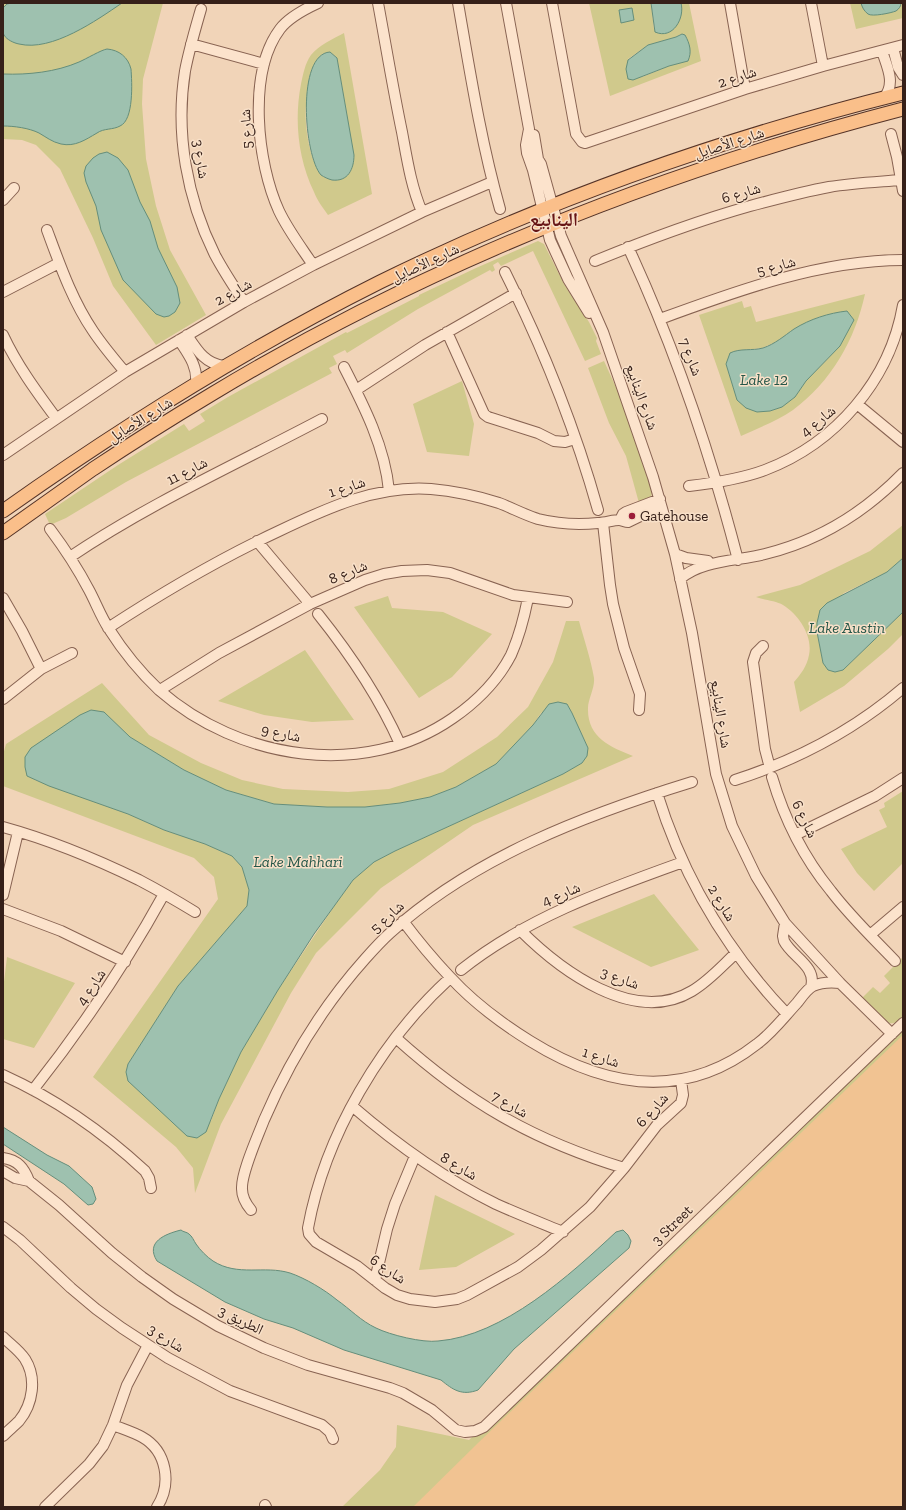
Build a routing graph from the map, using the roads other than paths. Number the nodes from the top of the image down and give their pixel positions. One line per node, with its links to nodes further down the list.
1 (318, 3): 12 (street, شارع 5)
2 (378, 3): 28 (street)
3 (458, 3): 22 (street)
4 (506, 3): 26 (street, شارع الينابيع)
5 (552, 3): 16 (street, شارع 2)
6 (730, 3): 16 (street)
7 (810, 3): 13 (street)
8 (201, 9): 9 (street, شارع 3)
9 (192, 44): 12 (street); 39 (street, شارع 3)
10 (898, 47): 11 (street, شارع 2); 14 (street)
11 (882, 51): 13 (street, شارع 2); 15 (street)
12 (264, 64): 35 (street, شارع 5)
13 (823, 66): 16 (street, شارع 2)
14 (903, 74): 15 (street)
15 (890, 77): 18 (street)
16 (745, 89)
17 (903, 93): 18 (main road, شارع الأصايل)
18 (884, 98): 26 (main road, شارع الأصايل)
19 (903, 109): 29 (main road, شارع الأصايل)
20 (891, 134): 21 (street)
21 (902, 180): 24 (street); 31 (street, شارع 6)
22 (492, 182): 27 (street); 28 (street, شارع 2)
23 (14, 188): 25 (street)
24 (903, 191)
25 (3, 200)
26 (547, 208): 29 (street, شارع الينابيع); 47 (main road, شارع الأصايل)
27 (500, 209)
28 (422, 212): 35 (street, شارع 2)
29 (551, 224): 62 (street, شارع الينابيع); 67 (main road, شارع الأصايل)
30 (47, 230): 34 (street)
31 (628, 247): 33 (street, شارع 6); 41 (street, شارع 7)
32 (903, 260): 41 (street, شارع 5)
33 (595, 261)
34 (59, 263): 37 (street); 49 (street)
35 (312, 265): 39 (street, شارع 2)
36 (505, 272): 38 (street)
37 (3, 292)
38 (516, 294): 42 (street); 55 (street)
39 (244, 302): 44 (street, شارع 2)
40 (903, 305): 52 (street, شارع 4)
41 (660, 319): 59 (street, شارع 7)
42 (447, 332): 51 (street); 55 (street)
43 (3, 335): 53 (street)
44 (186, 336): 45 (street); 46 (street); 49 (street, شارع 2)
45 (204, 358): 46 (street); 47 (street)
46 (194, 364): 50 (street)
47 (224, 366): 50 (main road, شارع الأصايل)
48 (344, 367): 51 (street)
49 (125, 372): 53 (street, شارع 2)
50 (196, 384): 64 (main road, شارع الأصايل)
51 (356, 390): 61 (street)
52 (857, 404): 56 (street); 59 (street, شارع 4)
53 (56, 418): 57 (street, شارع 2)
54 (322, 419): 70 (street, شارع 11)
55 (575, 439): 63 (street)
56 (903, 442)
57 (3, 455)
58 (903, 473): 71 (street)
59 (717, 482): 60 (street, شارع 4); 71 (street)
60 (688, 486)
61 (390, 491): 65 (street, شارع 1); 68 (street, شارع 1)
62 (660, 503): 65 (street, شارع 1); 69 (street, شارع الينابيع)
63 (598, 510)
64 (3, 511)
65 (603, 523): 86 (street)
66 (50, 529): 70 (street, شارع 9)
67 (3, 533)
68 (257, 542): 77 (street); 79 (street, شارع 1)
69 (675, 554): 72 (street); 73 (street, شارع الينابيع)
70 (70, 557): 79 (street, شارع 9)
71 (738, 560): 72 (street)
72 (722, 562): 73 (street)
73 (680, 578): 103 (street, شارع الينابيع)
74 (3, 598): 82 (street)
75 (528, 598): 76 (street, شارع 8); 77 (street, شارع 8); 87 (street, شارع 9)
76 (568, 602)
77 (310, 604): 84 (street, شارع 8)
78 (318, 614): 87 (street)
79 (108, 628): 84 (street, شارع 9)
80 (763, 646): 88 (street)
81 (72, 653): 82 (street)
82 (41, 669): 85 (street)
83 (903, 688): 88 (street)
84 (160, 690): 87 (street, شارع 9)
85 (3, 699)
86 (639, 710)
87 (400, 744)
88 (771, 773): 90 (street); 95 (street, شارع 6)
89 (903, 778): 95 (street)
90 (735, 780)
91 (692, 782): 92 (street, شارع 5)
92 (657, 793): 96 (street, شارع 2); 102 (street, شارع 5)
93 (3, 827): 94 (street)
94 (18, 832): 97 (street); 98 (street)
95 (795, 835): 105 (street, شارع 6)
96 (683, 862): 104 (street, شارع 4); 106 (street, شارع 2)
97 (164, 894): 101 (street); 108 (street, شارع 4)
98 (3, 896)
99 (903, 908): 105 (street)
100 (3, 909): 108 (street)
101 (195, 912)
102 (403, 921): 110 (street, شارع 1); 127 (street, شارع 5)
103 (785, 922): 111 (street, شارع الينابيع); 112 (street)
104 (520, 930): 106 (street, شارع 3); 109 (street, شارع 4)
105 (870, 935): 107 (street, شارع 6)
106 (736, 952): 113 (street, شارع 2)
107 (895, 961)
108 (125, 962): 119 (street, شارع 4)
109 (460, 970)
110 (450, 978): 116 (street, شارع 6); 118 (street, شارع 1)
111 (840, 983): 112 (street); 115 (street, شارع الينابيع)
112 (812, 987): 113 (street, شارع 1)
113 (787, 1014): 118 (street, شارع 1)
114 (903, 1023): 115 (street, 3 Street)
115 (892, 1034): 134 (street, 3 Street)
116 (396, 1038): 120 (street, شارع 6); 123 (street, شارع 7)
117 (3, 1075): 119 (street)
118 (681, 1080): 123 (street, شارع 6)
119 (34, 1090): 126 (street)
120 (352, 1106): 121 (street, شارع 8); 130 (street, شارع 6)
121 (415, 1156): 129 (street, شارع 8); 130 (street)
122 (5, 1158): 125 (street, 3 الطريق)
123 (624, 1168): 129 (street, شارع 6)
124 (3, 1171): 125 (street, 3 الطريق)
125 (27, 1177): 134 (street, 3 الطريق)
126 (150, 1188)
127 (251, 1210)
128 (3, 1228): 132 (street, شارع 3)
129 (564, 1232): 130 (street, شارع 6)
130 (375, 1280)
131 (3, 1337): 135 (street)
132 (148, 1345): 133 (street); 136 (street, شارع 3)
133 (113, 1425): 137 (street); 138 (street)
134 (468, 1432)
135 (3, 1436)
136 (333, 1439)
137 (45, 1507)
138 (157, 1507)

